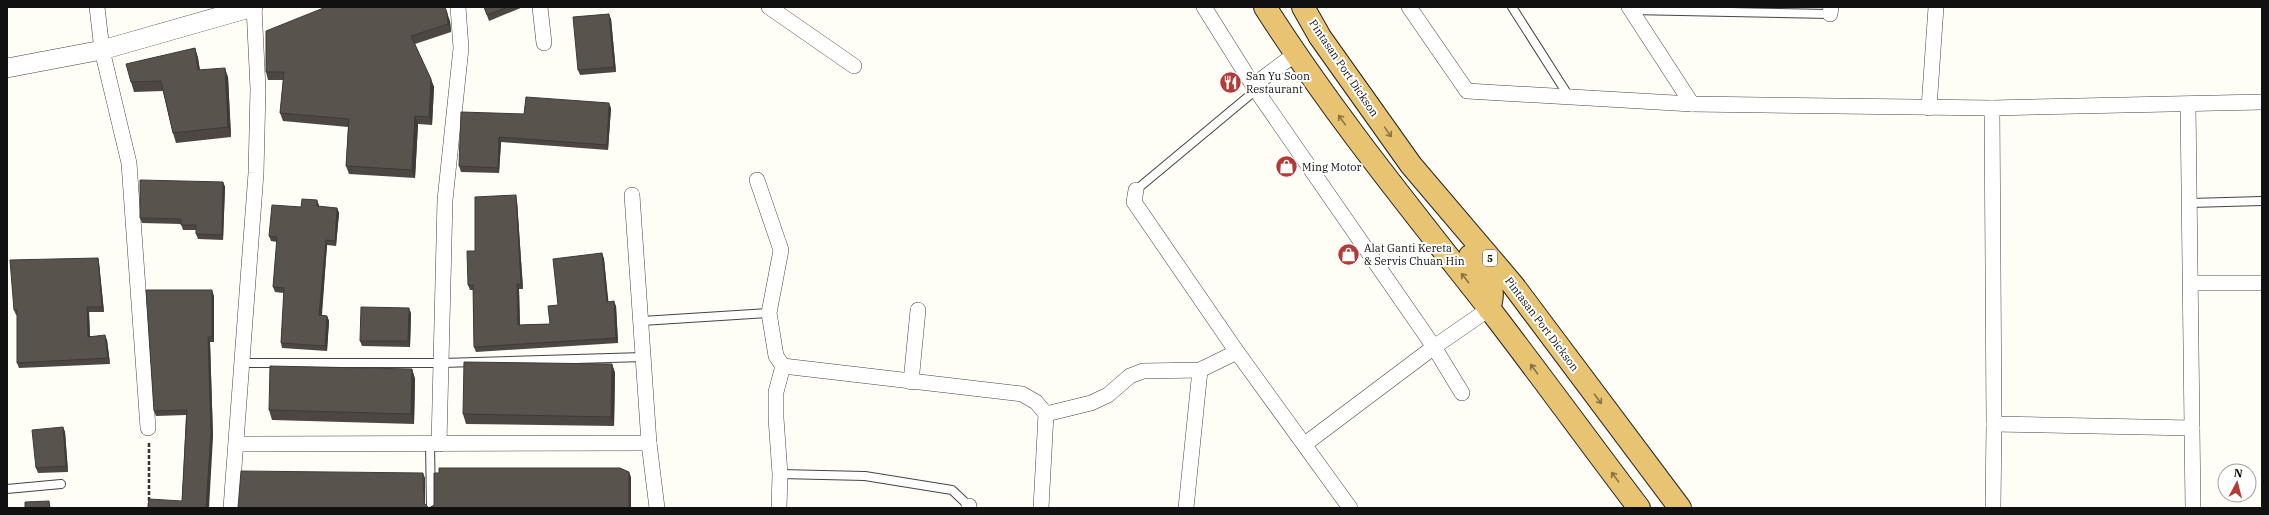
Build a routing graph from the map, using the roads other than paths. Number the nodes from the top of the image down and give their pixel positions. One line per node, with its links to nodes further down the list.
1 (97, 7): 15 (street)
2 (254, 7): 15 (street); 41 (street)
3 (458, 7): 42 (street)
4 (540, 7): 14 (street)
5 (769, 7): 17 (street)
6 (1204, 7): 19 (street)
7 (1265, 7): 16 (highway)
8 (1303, 7): 26 (highway, Pintasan Port Dickson / 5, one-way to 26)
9 (1409, 7): 20 (street)
10 (1512, 7): 20 (lane)
11 (1936, 7): 24 (street)
12 (1630, 9): 13 (lane); 22 (street)
13 (1830, 11)
14 (544, 43)
15 (102, 50): 18 (street); 50 (street)
16 (1295, 54): 19 (street); 34 (highway, one-way to 16)
17 (854, 66)
18 (7, 68)
19 (1256, 90): 28 (lane); 38 (street)
20 (1568, 96): 22 (street)
21 (2262, 102): 23 (street)
22 (1692, 104): 24 (street)
23 (2188, 104): 25 (street); 31 (street)
24 (1929, 108): 25 (street)
25 (1992, 108): 49 (street)
26 (1411, 165): 34 (highway); 45 (highway, Pintasan Port Dickson / 5)
27 (757, 180): 36 (street)
28 (1136, 190): 39 (street)
29 (632, 195): 37 (street)
30 (2262, 200): 31 (lane)
31 (2190, 203): 32 (street)
32 (2191, 283): 33 (street); 51 (street)
33 (2262, 283)
34 (1489, 309): 38 (street); 45 (highway); 67 (highway, one-way to 34)
35 (918, 310): 46 (street)
36 (769, 313): 37 (lane); 43 (street)
37 (642, 321): 40 (street)
38 (1434, 347): 47 (street); 55 (street)
39 (1237, 352): 44 (street); 55 (street)
40 (644, 357): 42 (lane); 52 (street)
41 (242, 363): 42 (lane); 53 (street)
42 (442, 363): 54 (street)
43 (783, 366): 46 (street); 56 (street)
44 (1200, 370): 48 (street); 65 (street)
45 (1583, 379): 68 (highway, Pintasan Port Dickson / 5, one-way to 68)
46 (911, 382): 48 (street)
47 (1462, 393)
48 (1046, 414): 64 (street)
49 (1994, 424): 51 (street); 69 (street)
50 (148, 428)
51 (2192, 428): 70 (street)
52 (650, 443): 54 (street); 62 (street)
53 (236, 444): 54 (street); 60 (street)
54 (434, 444): 61 (lane)
55 (1305, 444): 66 (street)
56 (780, 474): 59 (lane); 63 (street)
57 (61, 484): 58 (lane)
58 (7, 489)
59 (969, 507)
60 (231, 508)
61 (431, 508)
62 (657, 508)
63 (779, 508)
64 (1041, 508)
65 (1186, 508)
66 (1350, 508)
67 (1639, 508)
68 (1680, 508)
69 (1993, 508)
70 (2194, 508)

